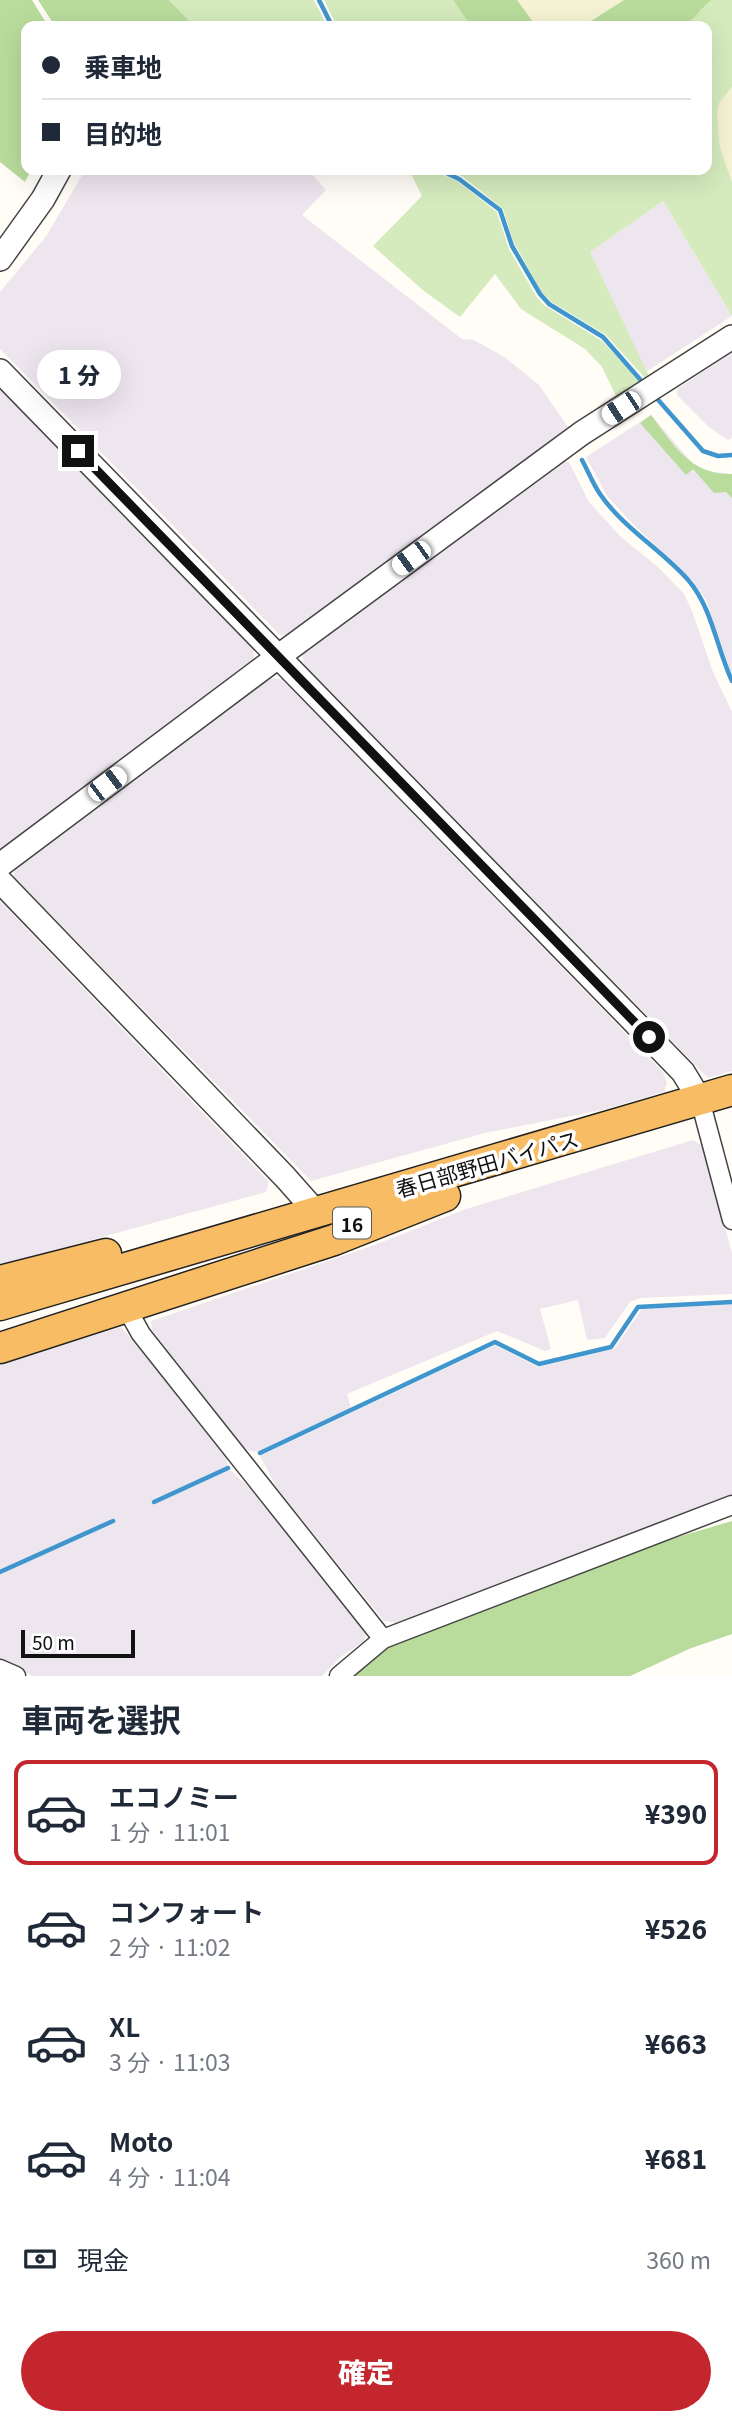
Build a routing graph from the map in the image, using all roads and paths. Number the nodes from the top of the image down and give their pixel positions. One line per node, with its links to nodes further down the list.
1 (56, 175): 2 (street)
2 (0, 259)
3 (732, 337): 5 (street)
4 (0, 371): 5 (street)
5 (279, 656): 6 (street); 9 (street)
6 (0, 864)
7 (0, 881): 11 (street)
8 (732, 1090): 9 (highway, 春日部野田バイパス / 16)
9 (712, 1111): 10 (highway, 春日部野田バイパス / 16); 11 (highway, 春日部野田バイパス / 16); 12 (street)
10 (445, 1196): 15 (highway, 16); 16 (highway, 春日部野田バイパス / 16)
11 (316, 1212): 13 (highway, 16); 14 (highway, 春日部野田バイパス / 16)
12 (732, 1220)
13 (0, 1281)
14 (0, 1305)
15 (127, 1309): 17 (highway, 16); 19 (street)
16 (0, 1326)
17 (0, 1349)
18 (732, 1505): 19 (street)
19 (383, 1639): 22 (street)
20 (0, 1669): 21 (street)
21 (16, 1676)
22 (340, 1676)

